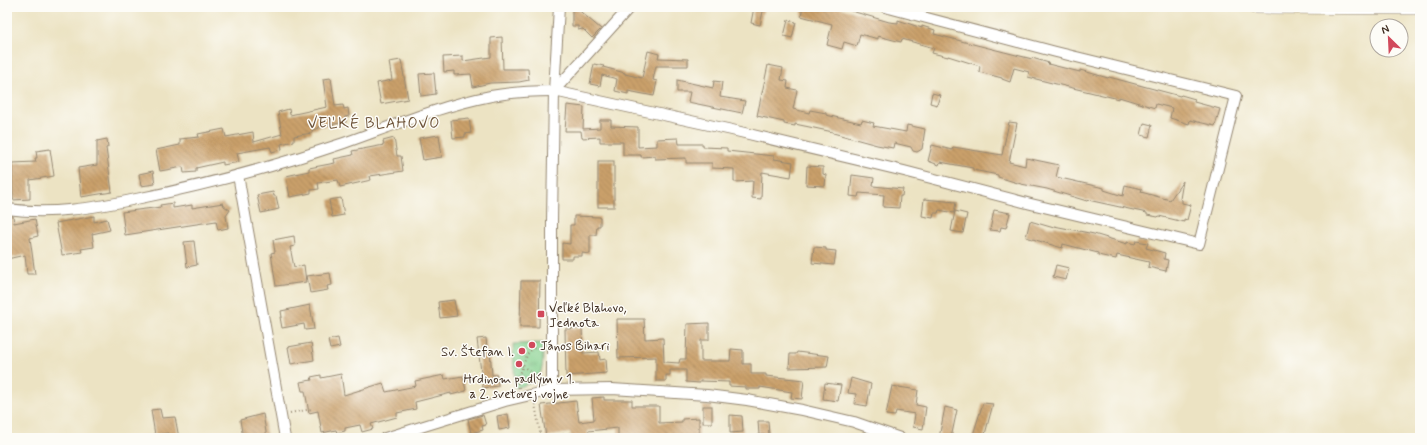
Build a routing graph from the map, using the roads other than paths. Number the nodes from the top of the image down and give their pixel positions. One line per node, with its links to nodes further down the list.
1 (559, 7): 6 (street)
2 (630, 7): 6 (street)
3 (885, 7): 6 (street)
4 (1254, 7): 5 (main road)
5 (1420, 8)
6 (554, 91): 7 (street); 9 (street)
7 (238, 175): 8 (street); 10 (street)
8 (7, 209)
9 (552, 390): 11 (street); 12 (street)
10 (285, 438)
11 (385, 438)
12 (900, 438)

